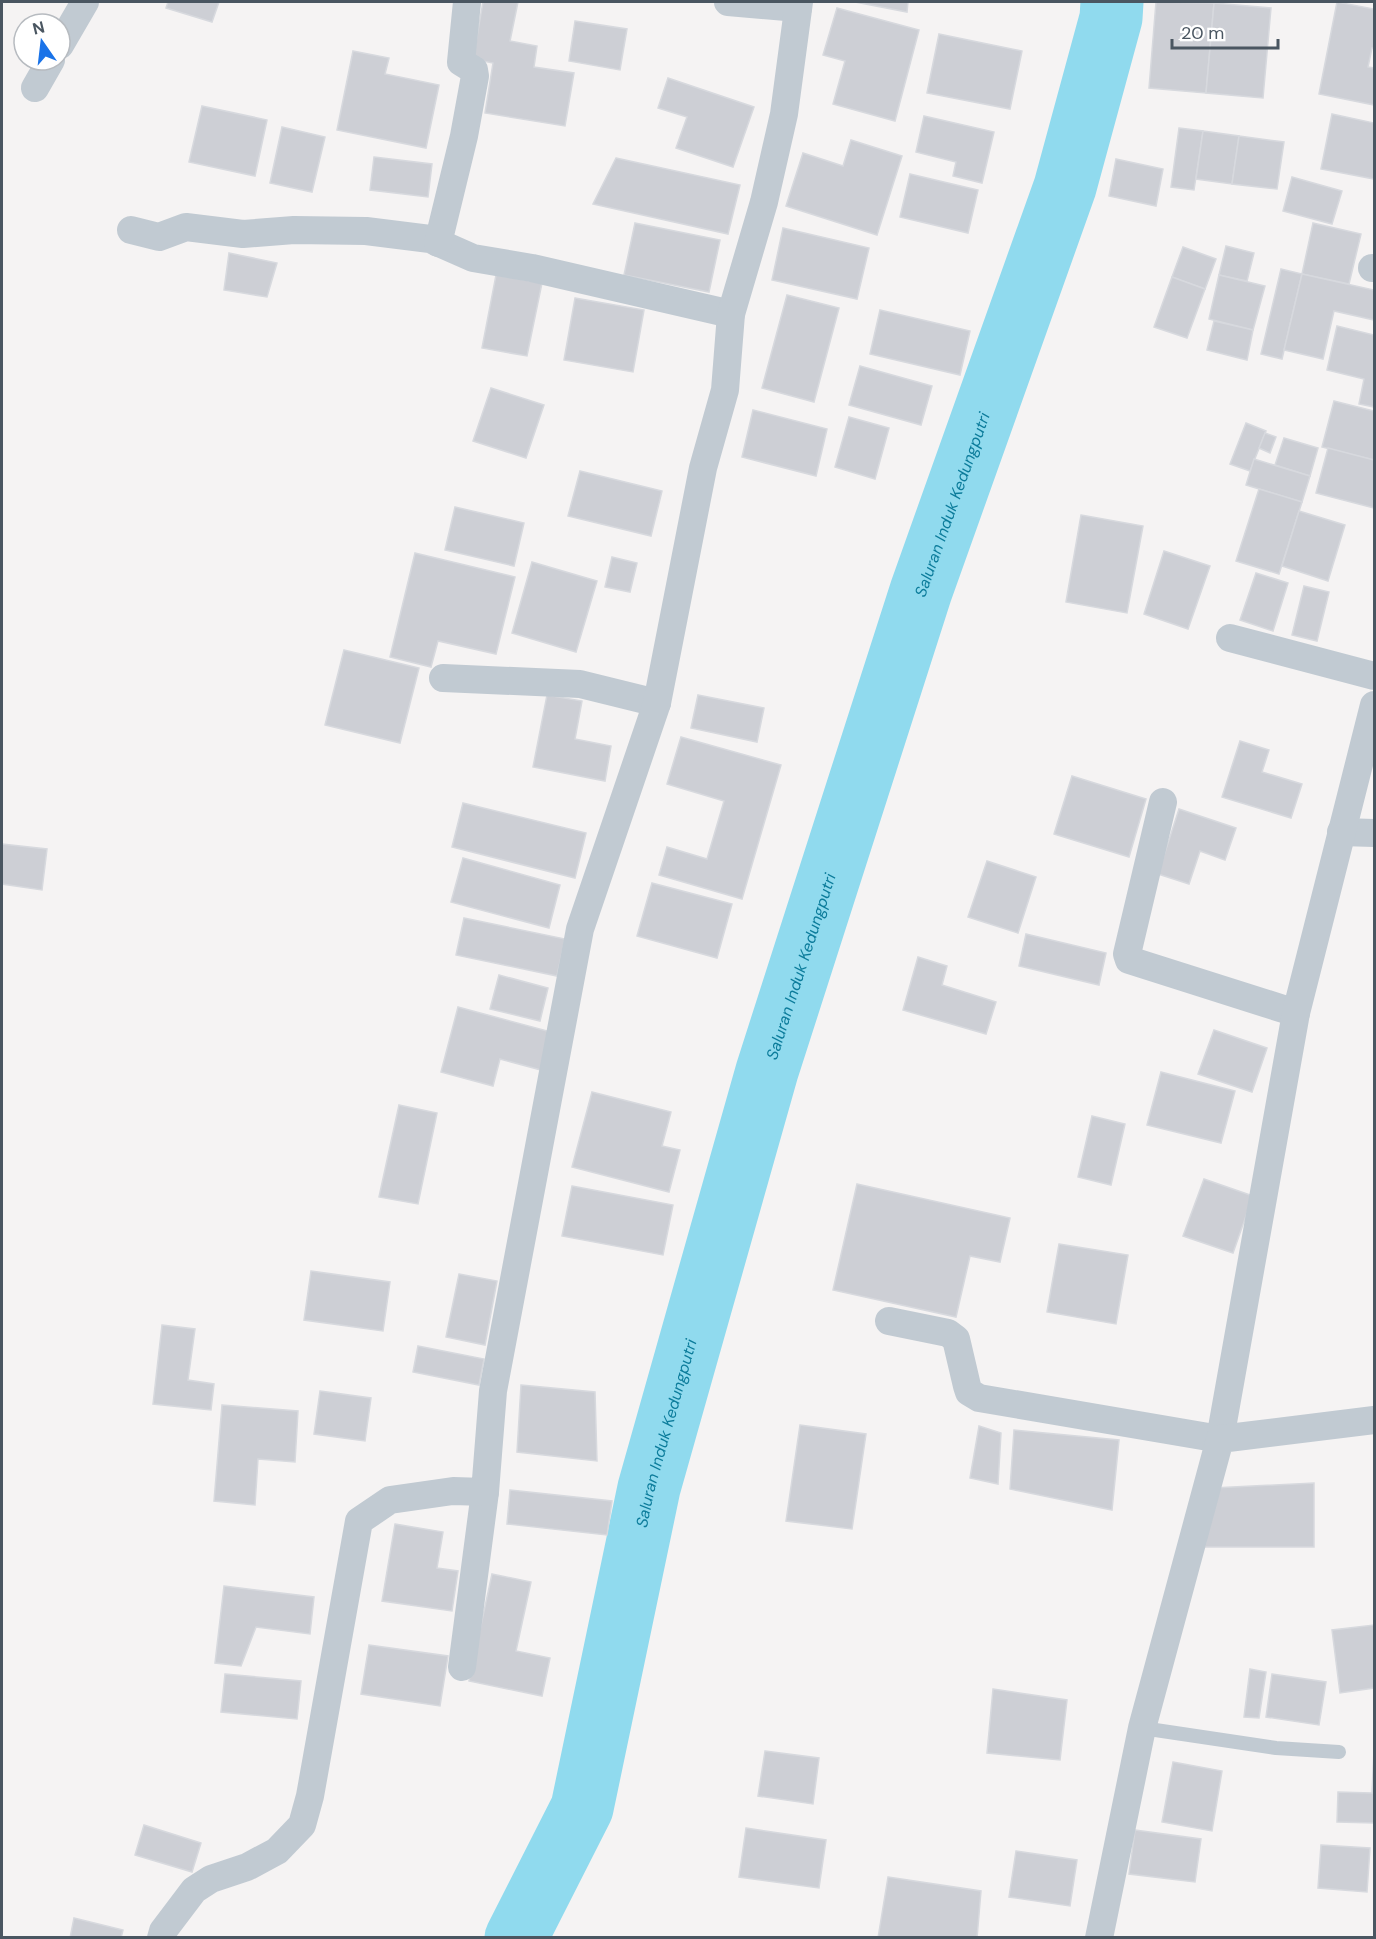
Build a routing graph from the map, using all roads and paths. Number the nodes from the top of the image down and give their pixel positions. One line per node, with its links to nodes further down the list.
1 (85, 2): 5 (street)
2 (467, 2): 9 (street)
3 (728, 2): 4 (street)
4 (799, 5): 10 (street)
5 (72, 24)
6 (44, 72): 7 (street)
7 (35, 88)
8 (131, 230): 9 (street)
9 (438, 243): 10 (street)
10 (731, 315): 14 (street)
11 (1230, 638): 12 (street)
12 (1374, 676)
13 (443, 678): 14 (street)
14 (657, 703): 23 (street)
15 (1374, 705): 17 (street)
16 (1163, 802): 19 (street)
17 (1341, 832): 18 (street); 19 (street)
18 (1374, 833)
19 (1296, 1013): 22 (street)
20 (889, 1321): 22 (street)
21 (1374, 1420): 22 (street)
22 (1220, 1440): 25 (street)
23 (485, 1492): 24 (street); 27 (street)
24 (462, 1667)
25 (1142, 1728): 26 (lane); 28 (street)
26 (1339, 1752)
27 (161, 1938)
28 (1099, 1938)

